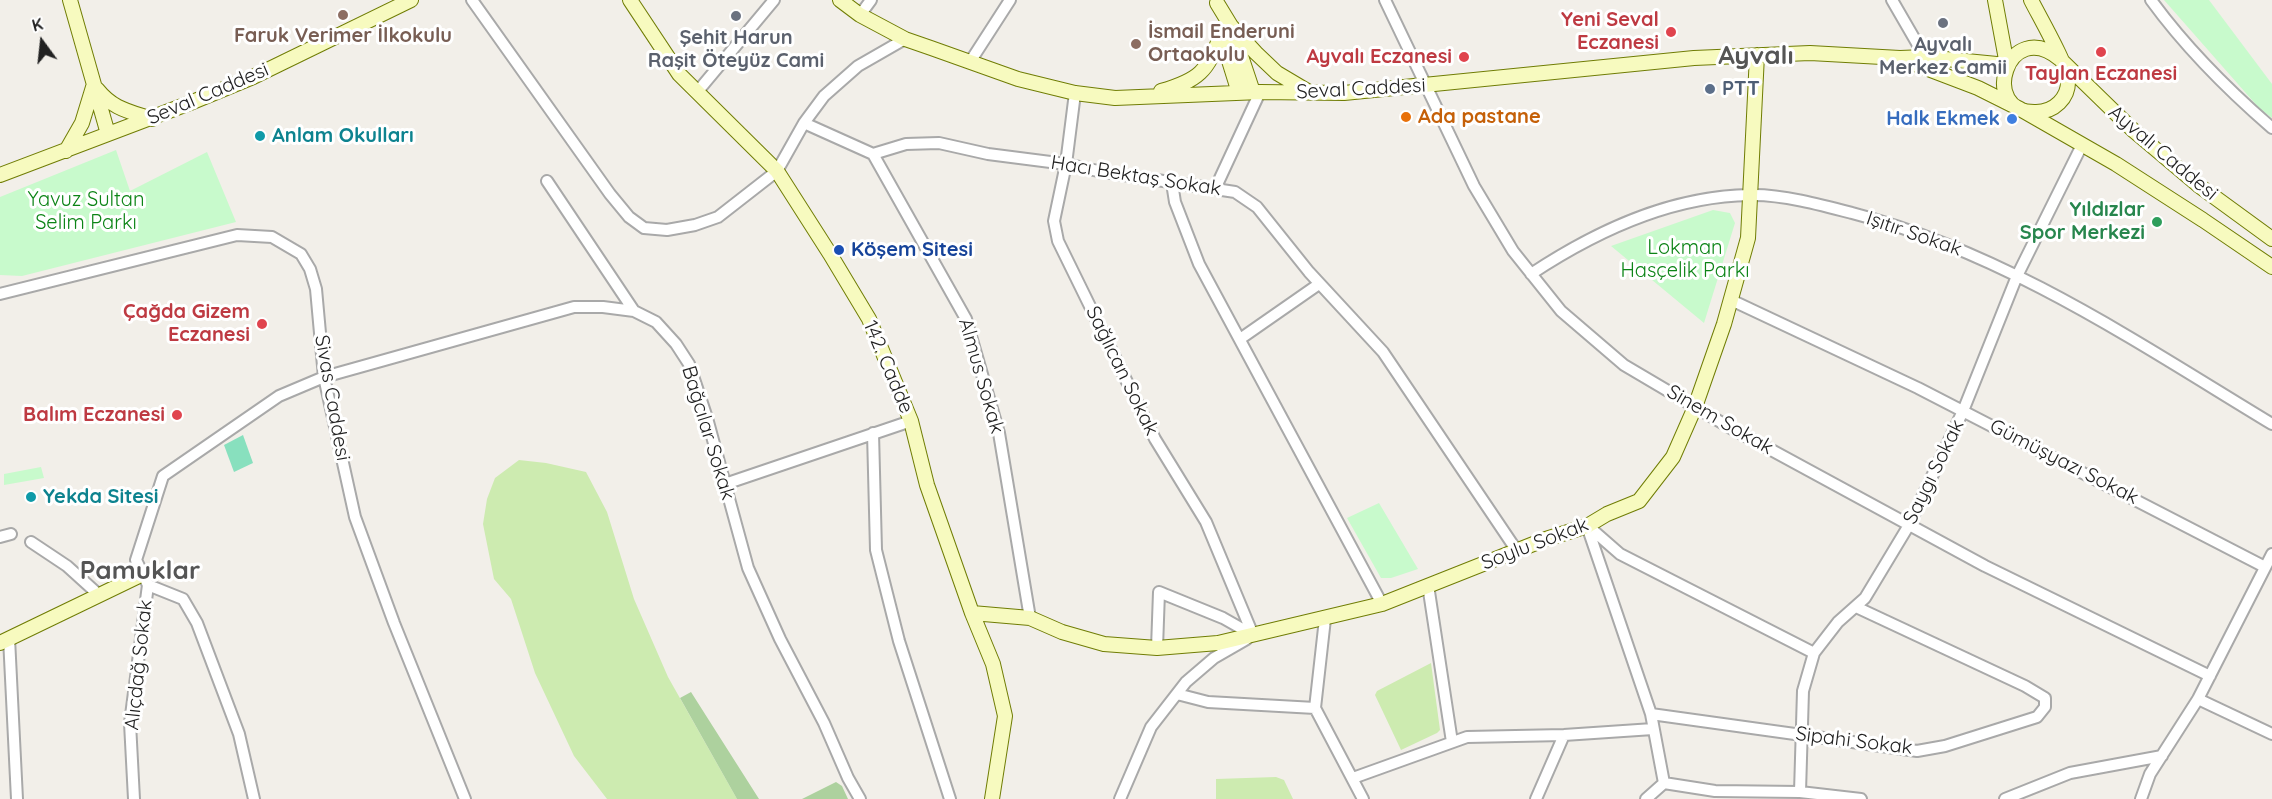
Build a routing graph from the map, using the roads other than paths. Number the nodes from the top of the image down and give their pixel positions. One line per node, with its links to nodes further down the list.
1 (70, 0): 24 (main road)
2 (411, 0): 32 (main road, Seval Caddesi)
3 (472, 0): 40 (street)
4 (630, 0): 26 (main road, 142. Cadde)
5 (774, 0): 26 (street)
6 (840, 0): 15 (main road, Seval Caddesi)
7 (871, 0): 15 (street)
8 (1010, 0): 22 (street)
9 (1385, 0): 25 (street, Sinem Sokak)
10 (1892, 0): 19 (street)
11 (1995, 0): 23 (main road, Ayvalı Caddesi)
12 (2031, 0): 21 (main road, Ayvalı Caddesi)
13 (2151, 0): 34 (street)
14 (1217, 2): 16 (main road)
15 (860, 15): 17 (main road, Seval Caddesi)
16 (1226, 30): 28 (main road); 29 (main road); 30 (main road)
17 (905, 39): 22 (main road, Seval Caddesi); 33 (street)
18 (1757, 56): 20 (main road, Seval Caddesi); 25 (main road, Seval Caddesi); 45 (main road, Soylu Sokak)
19 (1925, 57): 20 (main road, Seval Caddesi); 23 (main road, Seval Caddesi)
20 (1900, 58): 31 (main road, Seval Caddesi)
21 (2060, 59): 23 (main road, Ayvalı Caddesi); 31 (main road, Ayvalı Caddesi); 46 (main road, Ayvalı Caddesi)
22 (970, 62): 27 (main road, Seval Caddesi)
23 (2007, 65): 31 (main road, Ayvalı Caddesi)
24 (93, 85): 32 (main road); 35 (main road); 37 (main road)
25 (1426, 86): 29 (main road, Seval Caddesi); 48 (street, Sinem Sokak)
26 (698, 91): 40 (main road, 142. Cadde)
27 (1075, 93): 30 (main road, Seval Caddesi); 39 (street, Sağlıcan Sokak)
28 (1251, 93): 29 (main road, Seval Caddesi); 30 (main road, Seval Caddesi); 44 (street)
29 (1310, 93)
30 (1141, 97)
31 (2020, 109): 36 (main road, Ayvalı Caddesi)
32 (152, 118): 35 (main road, Seval Caddesi)
33 (804, 123): 38 (street); 40 (street)
34 (2272, 128)
35 (108, 134): 37 (main road, Seval Caddesi)
36 (2082, 145): 47 (main road, Ayvalı Caddesi); 49 (street, Saygı Sokak)
37 (66, 151): 41 (main road, Seval Caddesi)
38 (873, 154): 39 (street, Hacı Bektaş Sokak); 74 (street, Almus Sokak)
39 (1066, 164): 43 (street, Hacı Bektaş Sokak); 76 (street, Sağlıcan Sokak)
40 (777, 171): 58 (main road, 142. Cadde)
41 (0, 175)
42 (547, 181): 53 (street)
43 (1172, 183): 44 (street, Hacı Bektaş Sokak); 54 (street)
44 (1215, 189): 50 (street, Hacı Bektaş Sokak)
45 (1751, 195): 48 (street, Işıtır Sokak); 49 (street, Işıtır Sokak); 52 (main road, Soylu Sokak)
46 (2272, 239)
47 (2272, 267)
48 (1531, 274): 56 (street, Sinem Sokak)
49 (2016, 276): 57 (street, Saygı Sokak); 59 (street, Işıtır Sokak)
50 (1319, 284): 54 (street); 65 (street, Hacı Bektaş Sokak)
51 (0, 294): 55 (street, Sivas Caddesi)
52 (1731, 300): 56 (main road, Soylu Sokak); 57 (street, Gümüşyazı Sokak)
53 (634, 311): 55 (street, Bağcılar Sokak); 61 (street, Bağcılar Sokak)
54 (1240, 339): 71 (street)
55 (324, 377): 68 (street, Alıçdağ Sokak); 99 (street, Sivas Caddesi)
56 (1695, 407): 62 (street, Sinem Sokak); 63 (main road, Soylu Sokak)
57 (1964, 411): 62 (street, Saygı Sokak); 67 (street, Gümüşyazı Sokak)
58 (911, 421): 60 (street); 73 (main road, 142. Cadde)
59 (2272, 424)
60 (873, 433): 61 (street); 101 (street)
61 (725, 484): 100 (street, Bağcılar Sokak)
62 (1909, 525): 72 (street, Saygı Sokak); 80 (street, Sinem Sokak)
63 (1587, 526): 65 (main road, Soylu Sokak); 79 (street); 84 (street)
64 (31, 542): 70 (street)
65 (1517, 550): 69 (main road, Soylu Sokak)
66 (2272, 554): 67 (street)
67 (2265, 567): 80 (street)
68 (146, 579): 70 (main road); 97 (street, Alıçdağ Sokak); 98 (street)
69 (1428, 585): 71 (main road, Soylu Sokak); 89 (street)
70 (99, 595): 77 (main road)
71 (1382, 604): 75 (main road, Soylu Sokak)
72 (1856, 607): 79 (street, Saygı Sokak); 88 (street, Sipahi Sokak)
73 (972, 613): 74 (main road, Soylu Sokak); 102 (main road, 142. Cadde)
74 (1030, 618): 78 (main road, Soylu Sokak)
75 (1325, 619): 76 (main road, Soylu Sokak); 83 (street)
76 (1253, 635): 78 (main road, Soylu Sokak); 78 (street); 81 (street)
77 (5, 640): 96 (street)
78 (1157, 648)
79 (1814, 653): 88 (street, Saygı Sokak)
80 (2210, 676): 82 (street)
81 (1177, 694): 83 (street); 93 (street)
82 (2198, 699): 86 (street); 90 (street)
83 (1315, 708): 91 (street)
84 (1650, 714): 85 (street); 88 (street, Sipahi Sokak)
85 (1653, 729): 87 (street); 92 (street)
86 (2272, 734)
87 (1564, 735): 89 (street); 106 (street)
88 (1802, 735): 94 (street, Saygı Sokak)
89 (1452, 742): 91 (street)
90 (2162, 756): 109 (street); 110 (street)
91 (1353, 778): 105 (street)
92 (1664, 783): 95 (street); 107 (street)
93 (1126, 786): 103 (street); 104 (street)
94 (1800, 792): 95 (street); 108 (street)
95 (1756, 795)
96 (17, 799)
97 (134, 799)
98 (254, 799)
99 (465, 799)
100 (860, 799)
101 (950, 799)
102 (992, 799)
103 (1120, 799)
104 (1133, 799)
105 (1364, 799)
106 (1536, 799)
107 (1646, 799)
108 (1861, 799)
109 (2005, 799)
110 (2141, 799)

